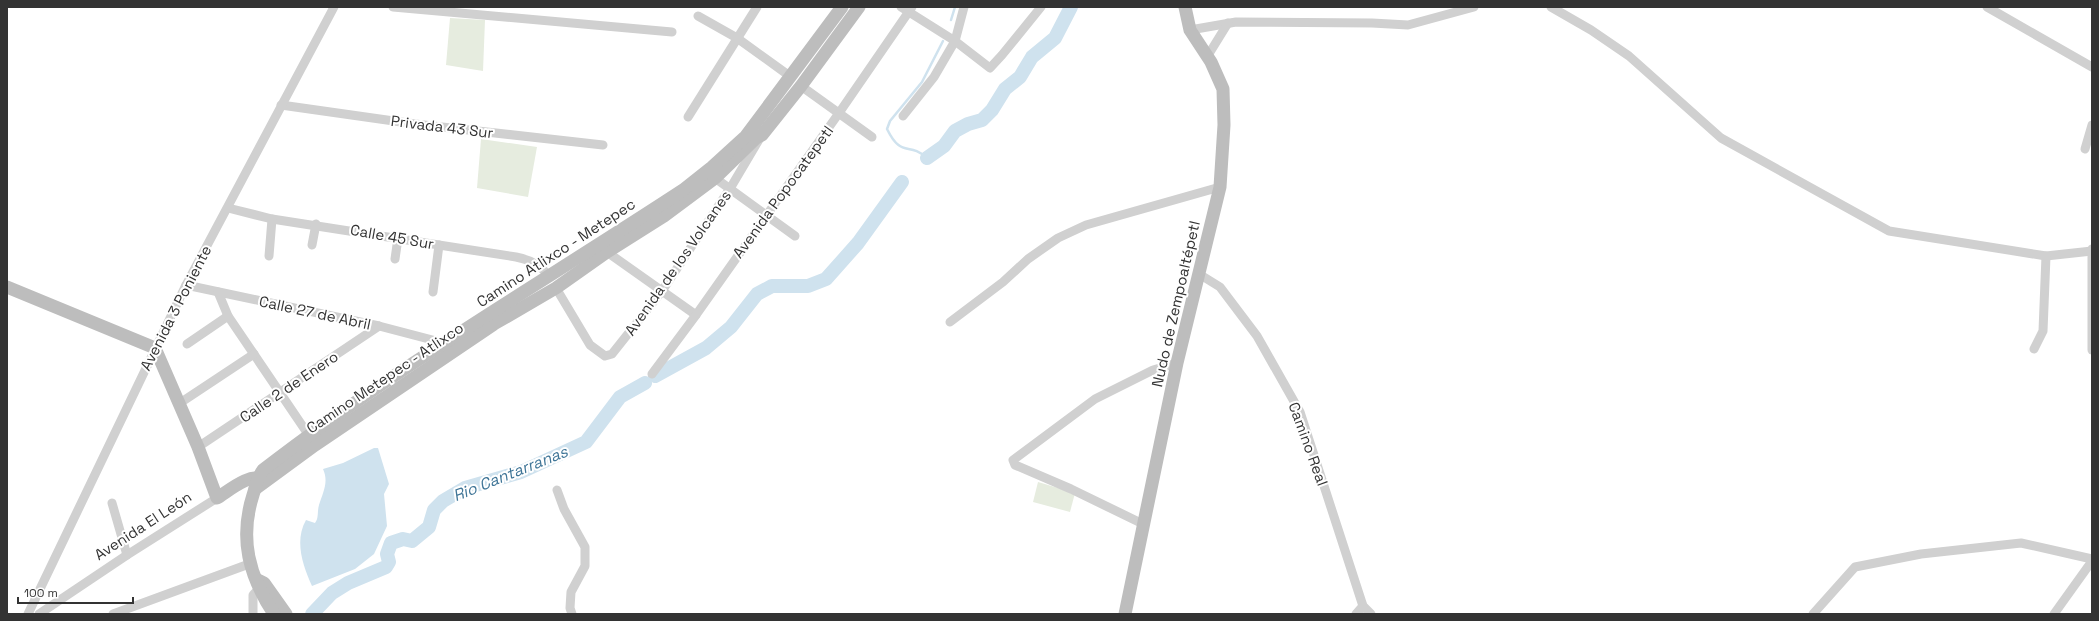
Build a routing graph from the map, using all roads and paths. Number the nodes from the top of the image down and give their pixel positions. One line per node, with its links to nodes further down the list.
1 (334, 7): 23 (street, Avenida 3 Poniente)
2 (393, 7): 16 (street)
3 (757, 7): 17 (street)
4 (842, 7): 21 (main road, Camino Atlixco - Metepec)
5 (859, 7): 22 (main road, Camino Metepec - Atlixco)
6 (964, 7): 18 (street)
7 (1040, 7): 18 (street)
8 (1185, 7): 15 (main road, Nudo de Zempoaltépetl)
9 (1474, 7): 14 (street)
10 (1551, 7): 46 (street)
11 (1987, 7): 20 (street)
12 (907, 9): 18 (street); 24 (street, Avenida Popocatepetl)
13 (698, 16): 17 (street)
14 (1228, 23): 15 (street); 19 (street)
15 (1190, 30): 19 (main road, Nudo de Zempoaltépetl)
16 (672, 32)
17 (737, 38): 21 (street); 26 (street)
18 (955, 41): 25 (street)
19 (1207, 57): 34 (main road, Nudo de Zempoaltépetl)
20 (2092, 66)
21 (791, 77): 51 (main road, Camino Atlixco - Metepec)
22 (801, 86): 24 (street); 28 (main road, Camino Metepec - Atlixco)
23 (281, 105): 30 (street, Privada 43 Sur); 35 (street, Avenida 3 Poniente)
24 (839, 113): 29 (street); 36 (street, Avenida Popocatepetl)
25 (903, 116)
26 (688, 117)
27 (2092, 125): 31 (street)
28 (762, 135): 32 (main road, Camino Metepec - Atlixco); 33 (street, Avenida de los Volcanes)
29 (872, 137)
30 (603, 145)
31 (2085, 149)
32 (715, 178): 33 (street); 44 (main road, Camino Metepec - Atlixco)
33 (731, 187): 36 (street); 52 (street, Avenida de los Volcanes)
34 (1220, 187): 48 (main road, Nudo de Zempoaltépetl); 57 (street)
35 (228, 208): 37 (street, Calle 45 Sur); 49 (street, Avenida 3 Poniente)
36 (766, 215): 39 (street); 56 (street, Avenida Popocatepetl)
37 (272, 218): 38 (street, Calle 45 Sur); 45 (street)
38 (316, 224): 40 (street, Calle 45 Sur); 41 (street)
39 (795, 236)
40 (398, 238): 42 (street, Calle 45 Sur); 47 (street)
41 (312, 244)
42 (439, 245): 51 (street, Calle 45 Sur); 54 (street)
43 (2092, 250): 46 (street); 63 (street)
44 (607, 252): 51 (main road, Camino Metepec - Atlixco); 52 (street)
45 (269, 256)
46 (2046, 256): 62 (street)
47 (395, 259)
48 (1200, 274): 65 (main road, Nudo de Zempoaltépetl); 81 (street, Camino Real)
49 (186, 285): 53 (street, Calle 27 de Abril); 61 (street, Avenida 3 Poniente)
50 (7, 286): 61 (main road)
51 (555, 286): 52 (street, Avenida de los Volcanes); 59 (main road, Camino Atlixco - Metepec); 67 (main road, Camino Metepec - Atlixco)
52 (662, 291): 56 (street)
53 (218, 292): 55 (street); 58 (street, Calle 27 de Abril)
54 (433, 292)
55 (228, 316): 60 (street); 64 (street)
56 (696, 316): 66 (street, Avenida Popocatepetl)
57 (950, 322)
58 (379, 326): 59 (street, Calle 27 de Abril); 68 (street, Calle 2 de Enero)
59 (444, 343): 67 (main road, Camino Atlixco - Metepec)
60 (187, 344)
61 (155, 348): 69 (main road); 82 (street, Avenida 3 Poniente)
62 (2034, 349)
63 (2092, 350)
64 (254, 354): 68 (street); 69 (street)
65 (1177, 363): 76 (main road, Nudo de Zempoaltépetl); 76 (street)
66 (652, 374)
67 (388, 388): 70 (main road, Camino Metepec - Atlixco)
68 (280, 393): 70 (street); 71 (street, Calle 2 de Enero)
69 (180, 403): 71 (main road)
70 (312, 440): 72 (main road, Camino Metepec - Atlixco)
71 (198, 447): 74 (main road)
72 (260, 482): 74 (main road, Avenida El León); 79 (main road)
73 (557, 490): 87 (street)
74 (217, 498): 77 (street, Avenida El León)
75 (112, 503): 77 (street)
76 (1143, 524): 88 (main road, Nudo de Zempoaltépetl)
77 (127, 555): 83 (street, Avenida El León)
78 (2092, 560): 91 (street); 92 (street)
79 (249, 564): 80 (main road); 84 (street)
80 (260, 583): 85 (street); 86 (main road)
81 (1363, 606): 89 (street); 90 (street, Camino Real)
82 (28, 614)
83 (39, 614)
84 (114, 614)
85 (253, 614)
86 (282, 614)
87 (572, 614)
88 (1125, 614)
89 (1356, 614)
90 (1371, 614)
91 (1813, 614)
92 (2054, 614)

